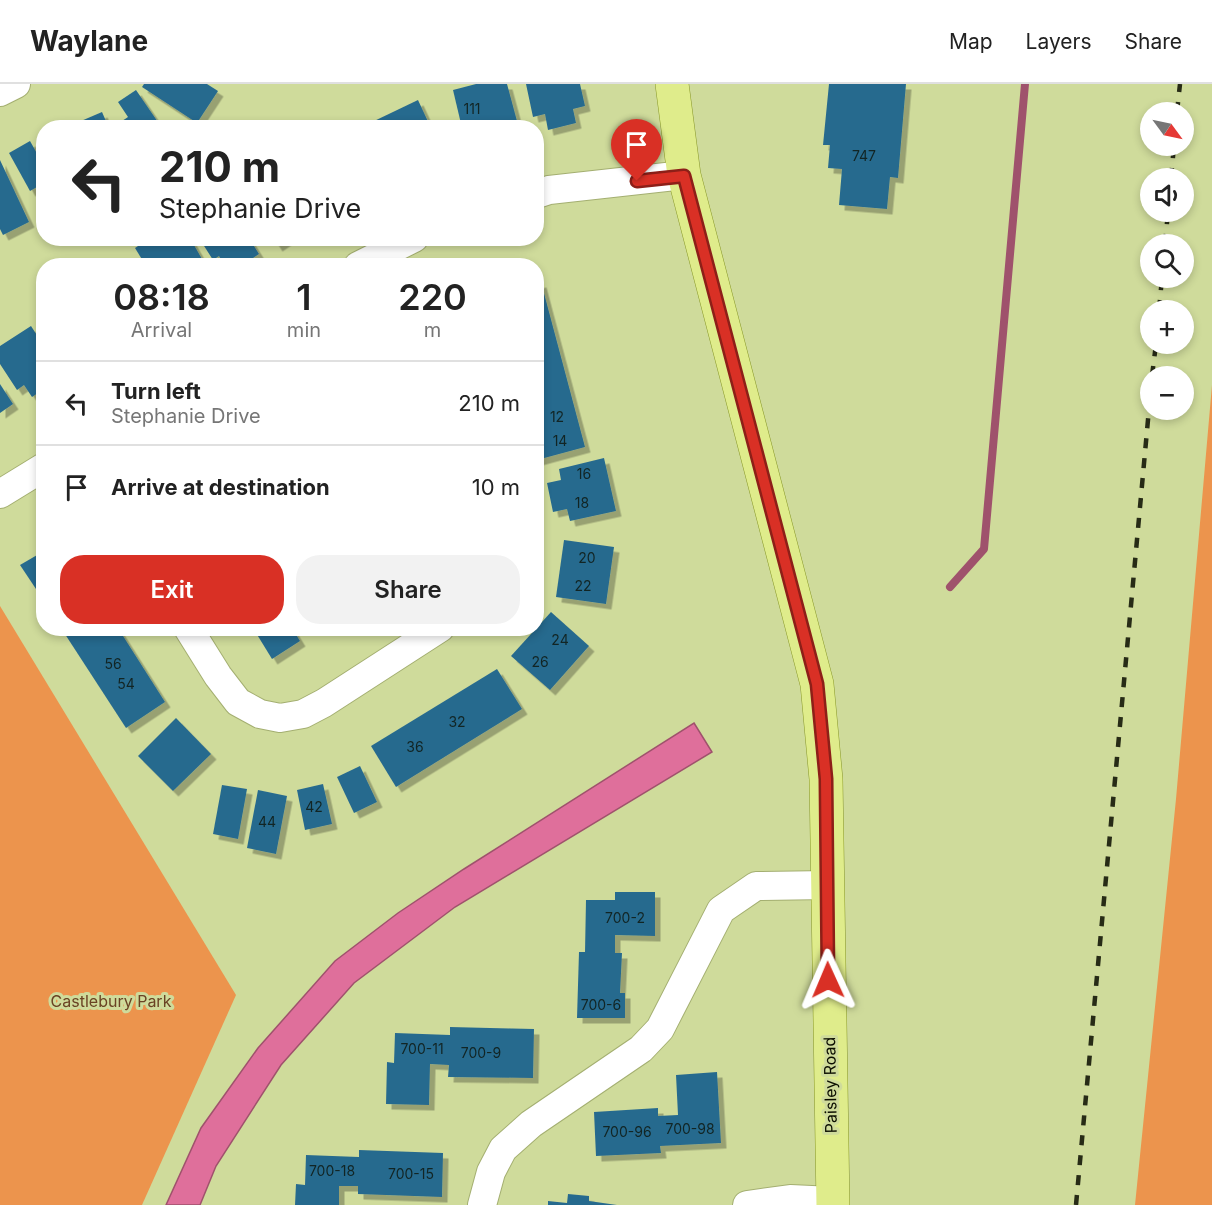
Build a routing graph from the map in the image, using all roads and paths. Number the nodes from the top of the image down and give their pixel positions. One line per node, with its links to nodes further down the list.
1 (16, 84): 3 (street)
2 (672, 84): 4 (main road, Paisley Road)
3 (0, 92)
4 (684, 176): 5 (street); 12 (main road, Paisley Road)
5 (544, 192)
6 (399, 246): 7 (street)
7 (377, 258)
8 (36, 472): 9 (street)
9 (0, 494)
10 (193, 636): 11 (street)
11 (428, 636)
12 (828, 885): 13 (main road, Paisley Road); 14 (street)
13 (833, 1203): 15 (street)
14 (482, 1205)
15 (747, 1205)

